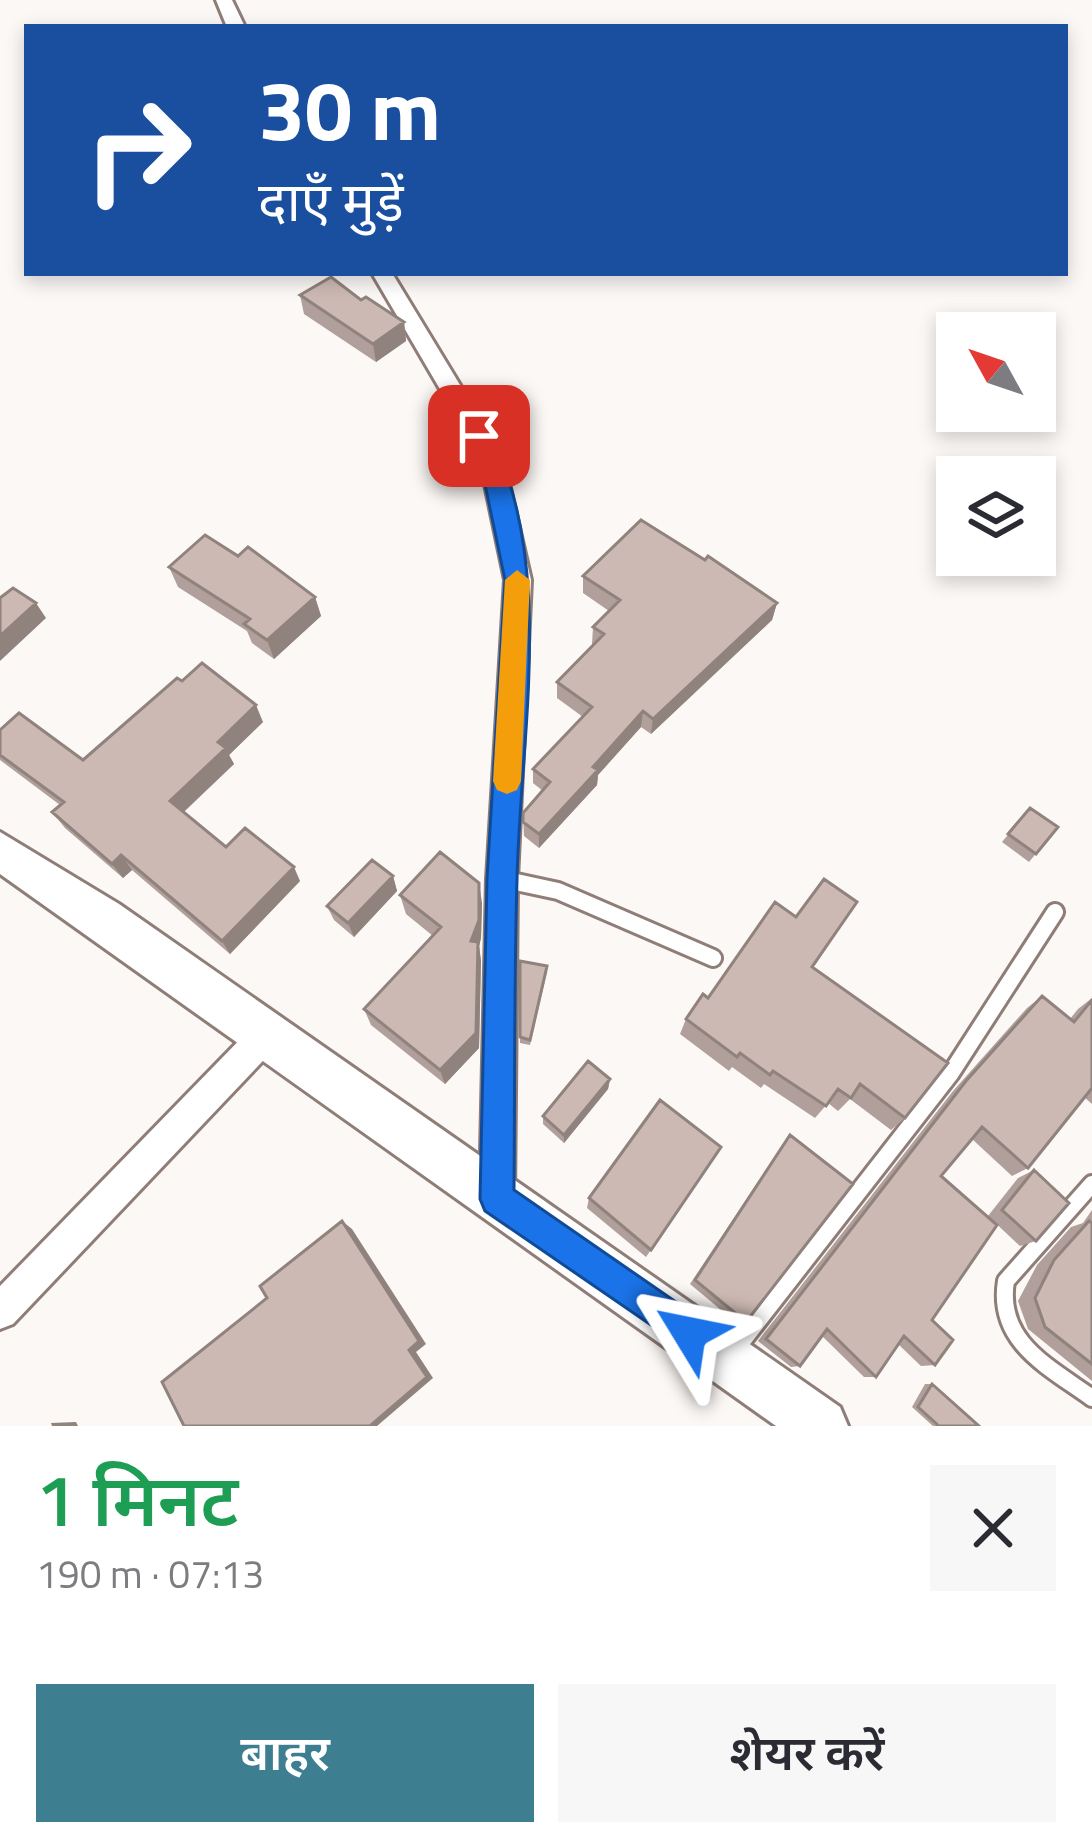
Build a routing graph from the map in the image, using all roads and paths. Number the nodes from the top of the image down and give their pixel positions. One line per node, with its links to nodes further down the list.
1 (384, 276): 3 (street)
2 (0, 851): 6 (main road)
3 (502, 879): 5 (lane); 8 (street)
4 (1055, 912): 10 (lane)
5 (713, 958)
6 (267, 1034): 8 (main road); 9 (street)
7 (1092, 1184): 11 (lane)
8 (497, 1199): 10 (main road)
9 (0, 1311)
10 (728, 1360): 12 (main road)
11 (1092, 1398)
12 (821, 1426)

